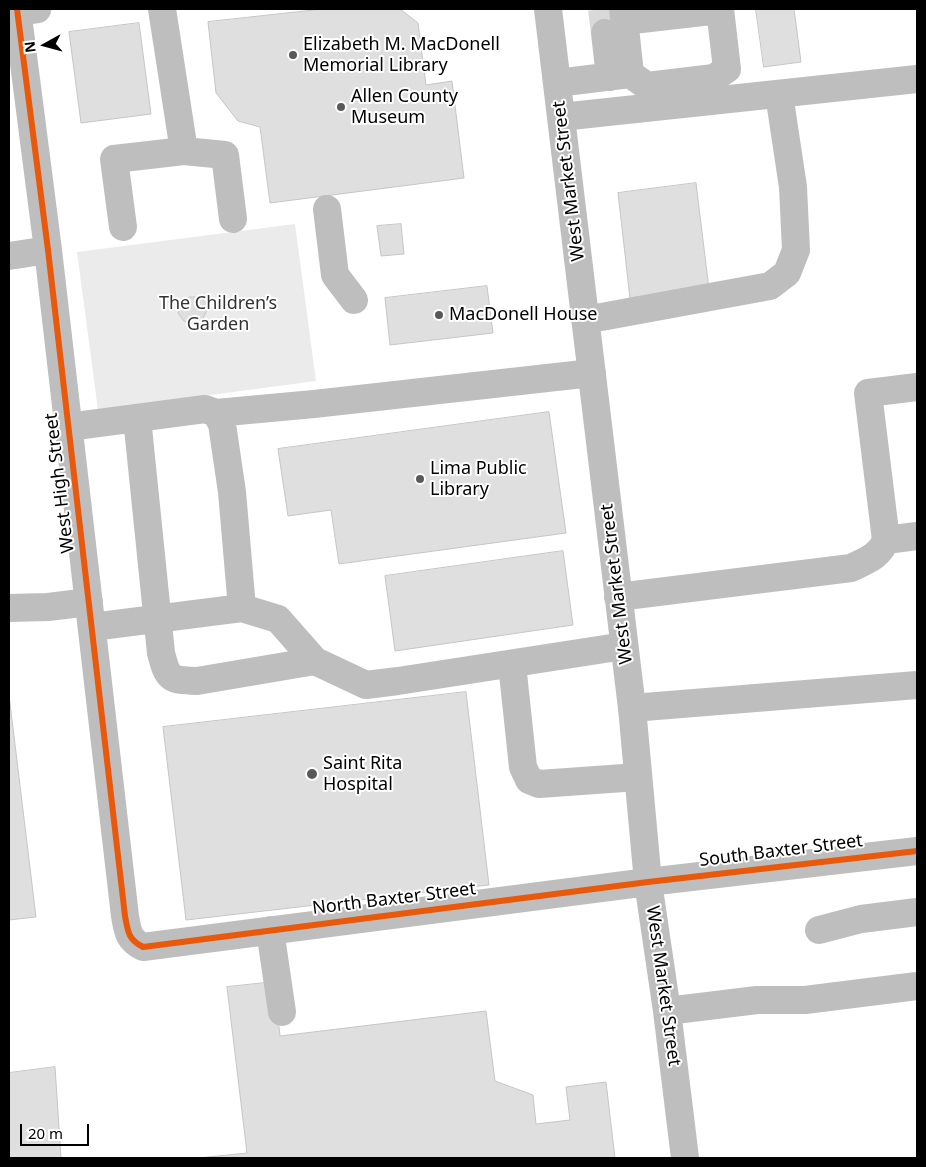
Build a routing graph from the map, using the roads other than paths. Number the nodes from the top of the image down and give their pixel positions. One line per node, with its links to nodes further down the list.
1 (162, 9): 11 (street)
2 (548, 9): 8 (street, West Market Street)
3 (720, 9): 5 (street); 6 (street)
4 (20, 11): 15 (street, West High Street)
5 (617, 21): 6 (street)
6 (620, 76): 8 (street)
7 (917, 80): 9 (street)
8 (557, 83): 10 (street, West Market Street)
9 (779, 94): 10 (street); 18 (street)
10 (561, 117): 18 (street, West Market Street)
11 (184, 151): 13 (street); 14 (street)
12 (327, 208): 17 (street)
13 (233, 220)
14 (123, 226)
15 (48, 250): 16 (street); 23 (street, West High Street)
16 (9, 256)
17 (354, 300)
18 (585, 320): 19 (street, West Market Street)
19 (592, 373): 21 (street); 26 (street, West Market Street)
20 (917, 386): 25 (street)
21 (216, 413): 22 (street); 28 (street)
22 (138, 418): 23 (street); 30 (street)
23 (68, 427): 29 (street, West High Street)
24 (917, 536): 25 (street)
25 (886, 540): 26 (street)
26 (618, 597): 31 (street, West Market Street)
27 (9, 608): 29 (street)
28 (242, 608): 30 (street); 32 (street)
29 (90, 614): 30 (street); 42 (street, West High Street)
30 (158, 618): 32 (street)
31 (624, 646): 33 (street); 35 (street, West Market Street)
32 (315, 661): 33 (street)
33 (512, 664): 36 (street)
34 (917, 685): 35 (street)
35 (632, 708): 36 (street, West Market Street)
36 (638, 777): 38 (street, West Market Street)
37 (917, 851): 38 (street, South Baxter Street)
38 (648, 882): 40 (street, North Baxter Street); 44 (street, West Market Street)
39 (917, 912): 41 (street)
40 (270, 930): 42 (street, North Baxter Street); 45 (street)
41 (819, 930)
42 (143, 947)
43 (917, 986): 44 (street)
44 (667, 1011): 46 (street, West Market Street)
45 (282, 1012)
46 (685, 1158)

